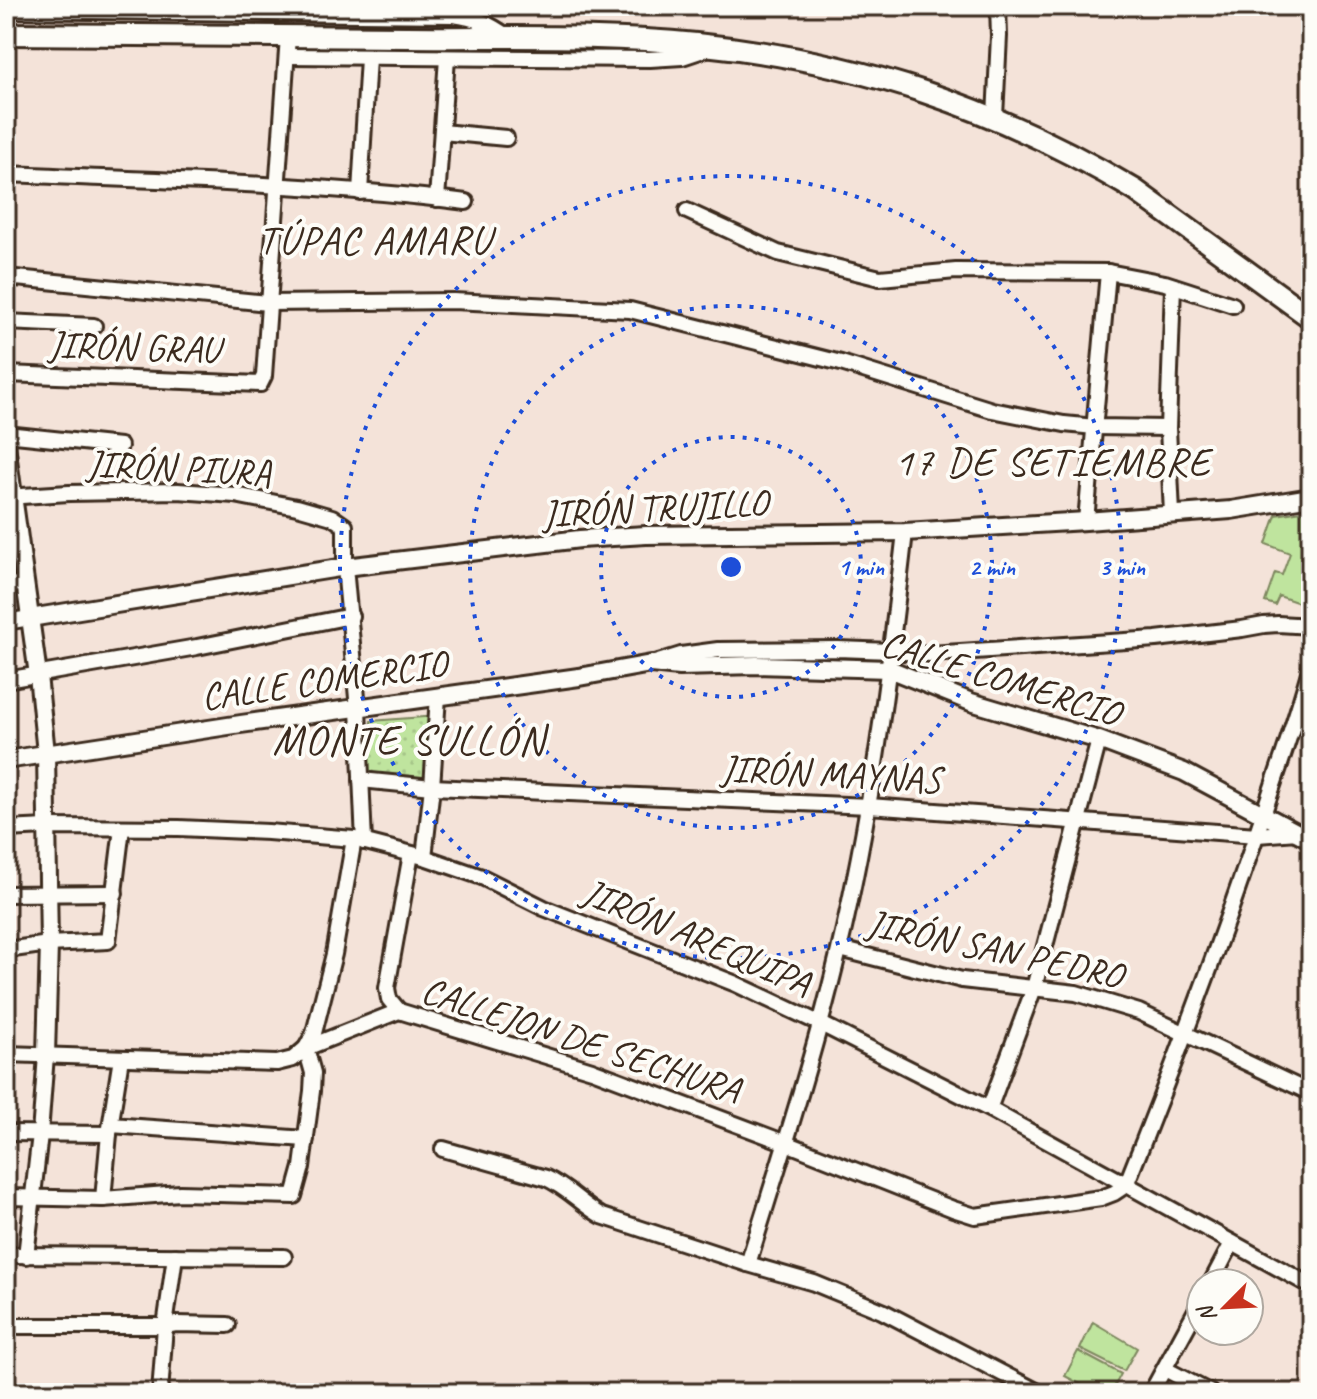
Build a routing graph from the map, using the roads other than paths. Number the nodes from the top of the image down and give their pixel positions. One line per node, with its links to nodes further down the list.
1 (998, 6): 12 (street)
2 (246, 9): 3 (street); 4 (street); 6 (street)
3 (6, 10)
4 (453, 10): 7 (street)
5 (7, 36): 6 (main road)
6 (243, 36): 8 (main road)
7 (510, 38): 8 (main road); 9 (main road)
8 (288, 46): 10 (street); 16 (street)
9 (716, 46): 11 (street); 12 (main road)
10 (368, 58): 11 (street); 17 (street)
11 (447, 58): 13 (street)
12 (995, 117): 26 (main road)
13 (442, 132): 14 (street); 18 (street)
14 (506, 138)
15 (6, 174): 16 (street)
16 (276, 187): 17 (street); 24 (street)
17 (360, 192): 18 (street)
18 (437, 199): 19 (street)
19 (466, 202)
20 (687, 211): 21 (street)
21 (1108, 272): 23 (street); 30 (street)
22 (6, 277): 24 (street)
23 (1173, 286): 25 (street); 31 (street)
24 (268, 303): 29 (street, JIRÓN GRAU); 30 (street)
25 (1233, 305)
26 (1311, 318)
27 (6, 322): 28 (street)
28 (94, 326)
29 (6, 374)
30 (1095, 427): 31 (street); 38 (street)
31 (1168, 428): 37 (street)
32 (6, 434): 34 (street)
33 (6, 445): 35 (street)
34 (120, 446)
35 (10, 497): 40 (street, JIRÓN PIURA); 41 (street)
36 (1311, 497): 37 (street, JIRÓN TRUJILLO)
37 (1172, 514): 38 (street, JIRÓN TRUJILLO)
38 (1086, 521): 39 (street, JIRÓN TRUJILLO)
39 (905, 532): 40 (street, JIRÓN TRUJILLO); 47 (street)
40 (345, 567): 43 (street); 44 (street, JIRÓN TRUJILLO)
41 (24, 583): 42 (street); 44 (street)
42 (6, 586)
43 (351, 616): 51 (street); 55 (street)
44 (30, 618): 45 (street, JIRÓN TRUJILLO); 51 (street)
45 (6, 622)
46 (1311, 626): 47 (street, CALLE COMERCIO)
47 (891, 651): 48 (street, CALLE COMERCIO); 50 (street)
48 (651, 664): 50 (street, CALLE COMERCIO); 53 (street, CALLE COMERCIO)
49 (1311, 665): 54 (street)
50 (889, 669): 56 (street, CALLE COMERCIO); 61 (street)
51 (38, 675): 52 (street); 57 (street)
52 (6, 680)
53 (438, 696): 55 (street, CALLE COMERCIO); 60 (street)
54 (1307, 698): 62 (street)
55 (358, 709): 57 (street, CALLE COMERCIO); 59 (street)
56 (1099, 740): 62 (street, CALLE COMERCIO); 63 (street)
57 (46, 753): 58 (street, CALLE COMERCIO); 64 (street)
58 (6, 760)
59 (361, 780): 60 (street, JIRÓN MAYNAS); 69 (street)
60 (432, 787): 61 (street, JIRÓN MAYNAS); 70 (street)
61 (869, 806): 63 (street, JIRÓN MAYNAS); 75 (street)
62 (1264, 814): 67 (street); 68 (street, CALLE COMERCIO)
63 (1078, 820): 67 (street, JIRÓN MAYNAS); 77 (street)
64 (47, 827): 65 (street, JIRÓN AREQUIPA); 66 (street, JIRÓN AREQUIPA); 73 (street)
65 (122, 828): 69 (street, JIRÓN AREQUIPA); 71 (street)
66 (6, 829)
67 (1257, 835): 68 (street, JIRÓN MAYNAS); 80 (street)
68 (1306, 835)
69 (359, 840): 70 (street, JIRÓN AREQUIPA); 81 (street)
70 (417, 856): 78 (street); 79 (street, JIRÓN AREQUIPA)
71 (115, 893): 73 (street); 74 (street)
72 (6, 894): 73 (street)
73 (48, 894): 74 (street)
74 (49, 944): 76 (street); 83 (street)
75 (840, 949): 77 (street, JIRÓN SAN PEDRO); 79 (street)
76 (6, 950)
77 (1034, 988): 80 (street, JIRÓN SAN PEDRO); 86 (street)
78 (399, 1011): 81 (street, CALLEJON DE SECHURA); 91 (street, CALLEJON DE SECHURA)
79 (821, 1024): 86 (street, JIRÓN AREQUIPA); 91 (street)
80 (1186, 1035): 85 (street, JIRÓN SAN PEDRO); 93 (street)
81 (306, 1048): 84 (street, CALLEJON DE SECHURA); 90 (street)
82 (6, 1054): 83 (street, CALLEJON DE SECHURA)
83 (46, 1055): 84 (street, CALLEJON DE SECHURA); 89 (street)
84 (121, 1058): 87 (street)
85 (1311, 1093)
86 (989, 1109): 93 (street, JIRÓN AREQUIPA)
87 (110, 1130): 89 (street); 90 (street); 96 (street)
88 (6, 1133): 89 (street)
89 (40, 1134): 95 (street)
90 (306, 1139): 96 (street)
91 (786, 1143): 93 (street, CALLEJON DE SECHURA); 102 (street)
92 (443, 1149): 102 (street)
93 (1126, 1185): 97 (street, JIRÓN AREQUIPA)
94 (6, 1197): 95 (street)
95 (33, 1198): 96 (street); 99 (street)
96 (103, 1199)
97 (1232, 1243): 103 (street); 104 (street, JIRÓN AREQUIPA)
98 (6, 1255): 99 (street)
99 (26, 1256): 100 (street)
100 (175, 1256): 101 (street); 107 (street)
101 (284, 1257)
102 (748, 1264): 111 (street)
103 (1219, 1267)
104 (1311, 1286)
105 (228, 1325): 107 (street)
106 (6, 1326): 107 (street)
107 (165, 1326): 110 (street)
108 (1185, 1331): 109 (street)
109 (1165, 1369): 112 (street); 113 (street)
110 (160, 1393)
111 (1040, 1393)
112 (1151, 1393)
113 (1211, 1393)

